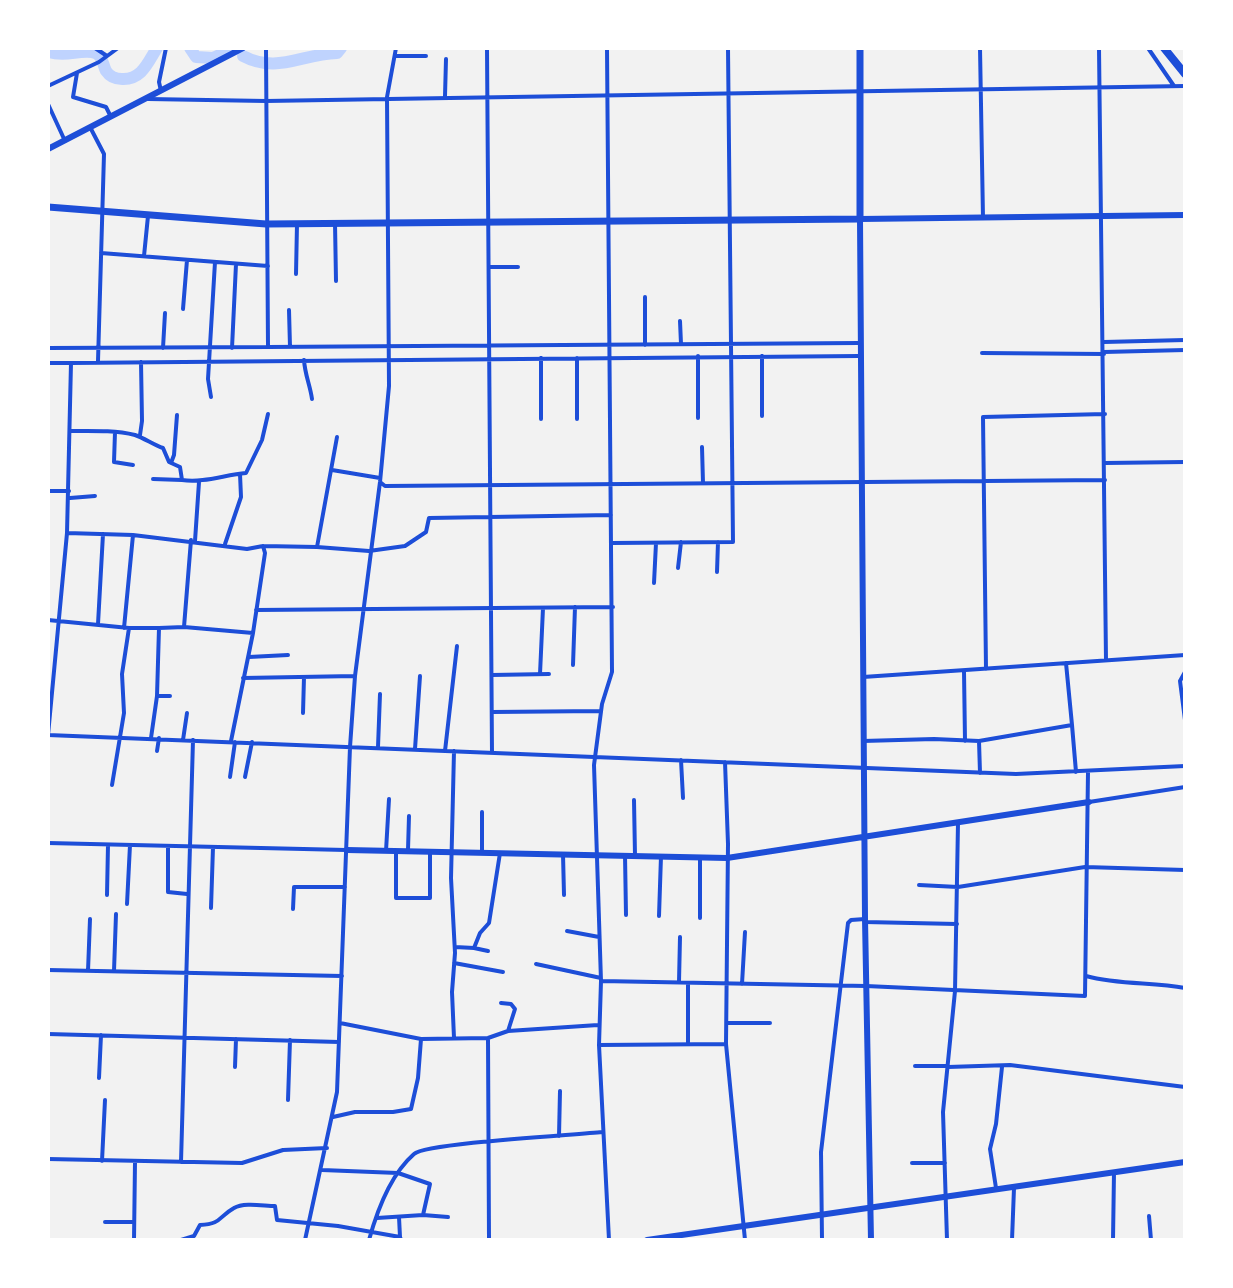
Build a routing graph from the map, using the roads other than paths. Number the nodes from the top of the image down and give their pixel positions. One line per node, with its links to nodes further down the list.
1 (95, 48): 15 (street)
2 (118, 48): 15 (street)
3 (166, 48): 25 (street)
4 (243, 48): 25 (street)
5 (266, 48): 34 (street)
6 (396, 48): 16 (street)
7 (487, 48): 31 (street)
8 (607, 48): 29 (street)
9 (728, 48): 27 (street)
10 (860, 48): 28 (highway)
11 (980, 48): 26 (street)
12 (1099, 48): 24 (street)
13 (1148, 48): 22 (street)
14 (1164, 48): 20 (highway)
15 (107, 56): 19 (street)
16 (395, 56): 17 (street); 32 (street)
17 (426, 56)
18 (446, 59): 30 (street)
19 (78, 72): 21 (street); 36 (street)
20 (1185, 74)
21 (48, 86)
22 (1174, 86): 23 (street); 24 (street)
23 (1185, 86)
24 (1100, 88): 26 (street); 44 (street)
25 (161, 91): 33 (street)
26 (980, 91): 28 (street); 45 (street)
27 (729, 93): 28 (street); 29 (street); 47 (street)
28 (860, 93): 46 (highway)
29 (607, 94): 31 (street); 48 (street)
30 (445, 96): 31 (street); 32 (street)
31 (488, 96): 49 (street)
32 (387, 97): 34 (street); 51 (street)
33 (146, 99): 34 (street); 36 (street)
34 (266, 101): 52 (street)
35 (48, 104): 38 (street)
36 (111, 117): 37 (street)
37 (90, 127): 38 (street); 41 (street)
38 (65, 141): 39 (street)
39 (48, 149)
40 (48, 207): 41 (highway)
41 (103, 212): 43 (highway); 54 (street)
42 (1185, 215): 44 (street)
43 (148, 216): 52 (highway); 55 (street)
44 (1102, 217): 45 (street); 77 (street)
45 (983, 218): 46 (street)
46 (860, 219): 47 (highway); 78 (street)
47 (729, 220): 48 (highway); 79 (street)
48 (609, 221): 49 (highway); 81 (street)
49 (488, 222): 51 (highway); 60 (street)
50 (335, 223): 51 (highway); 53 (highway); 63 (street)
51 (387, 223): 83 (street)
52 (266, 224): 53 (highway); 59 (street)
53 (297, 224): 62 (street)
54 (101, 253): 55 (street); 86 (street)
55 (144, 256): 56 (street)
56 (187, 260): 57 (street); 65 (street)
57 (215, 262): 58 (street); 85 (street)
58 (236, 264): 59 (street); 76 (street)
59 (268, 266): 72 (street)
60 (488, 267): 61 (street); 82 (street)
61 (518, 267)
62 (296, 274)
63 (336, 281)
64 (645, 297): 71 (street)
65 (183, 309)
66 (289, 310): 73 (street)
67 (165, 313): 75 (street)
68 (680, 321): 70 (street)
69 (1185, 340): 77 (street)
70 (681, 344): 71 (street); 79 (street)
71 (645, 345): 81 (street)
72 (268, 347): 73 (street); 76 (street)
73 (290, 347): 83 (street)
74 (48, 348): 86 (street)
75 (163, 348): 85 (street); 86 (street)
76 (232, 348): 85 (street)
77 (1104, 348): 80 (street); 84 (street); 100 (street)
78 (859, 349): 79 (street); 88 (street); 122 (street)
79 (731, 350): 87 (street); 88 (street); 125 (street)
80 (1185, 350)
81 (610, 351): 82 (street); 87 (street); 90 (street); 126 (street)
82 (489, 352): 83 (street); 83 (street); 89 (street); 127 (street)
83 (389, 353): 91 (street); 119 (street)
84 (982, 353)
85 (209, 354): 91 (street); 92 (street); 95 (street)
86 (98, 356): 92 (street); 94 (street)
87 (698, 356): 103 (street)
88 (762, 356): 102 (street)
89 (541, 358): 90 (street); 104 (street)
90 (577, 358): 105 (street)
91 (304, 360): 98 (street)
92 (141, 362): 108 (street)
93 (48, 363): 94 (street)
94 (71, 363): 106 (street)
95 (208, 376): 96 (street); 97 (street)
96 (201, 377)
97 (211, 397)
98 (312, 399)
99 (268, 414): 116 (street)
100 (1105, 414): 113 (street); 120 (street)
101 (177, 415): 112 (street)
102 (762, 416)
103 (698, 418)
104 (541, 419)
105 (577, 419)
106 (71, 431): 107 (street); 129 (street)
107 (115, 432): 108 (street); 114 (street)
108 (139, 436): 112 (street)
109 (337, 437): 115 (street)
110 (702, 447): 124 (street)
111 (1185, 462): 113 (street)
112 (171, 463): 118 (street)
113 (1105, 463): 121 (street)
114 (133, 465)
115 (332, 470): 119 (street); 143 (street)
116 (240, 474): 123 (street); 141 (street)
117 (153, 479): 118 (street)
118 (182, 480): 123 (street)
119 (380, 480): 127 (street); 144 (street)
120 (984, 480): 121 (street); 122 (street); 168 (street)
121 (1105, 480): 165 (street)
122 (860, 481): 125 (street); 177 (street)
123 (199, 482): 136 (street)
124 (703, 483): 125 (street); 126 (street)
125 (732, 483): 138 (street)
126 (611, 484): 127 (street); 131 (street)
127 (491, 485): 132 (street)
128 (48, 491): 129 (street)
129 (69, 494): 130 (street); 133 (street)
130 (95, 496)
131 (612, 515): 132 (street); 139 (street)
132 (491, 518): 144 (street); 151 (street)
133 (67, 533): 134 (street); 155 (street)
134 (103, 534): 135 (street); 156 (street)
135 (133, 535): 136 (street); 158 (street)
136 (193, 540): 141 (street); 157 (street)
137 (681, 542): 138 (street); 140 (street); 145 (street)
138 (718, 542): 146 (street)
139 (612, 543): 140 (street); 149 (street)
140 (656, 543): 147 (street)
141 (225, 545): 142 (street)
142 (263, 546): 143 (street); 152 (street)
143 (317, 547): 144 (street)
144 (369, 551): 153 (street)
145 (678, 568)
146 (717, 572)
147 (654, 583)
148 (575, 607): 149 (street); 150 (street); 167 (street)
149 (613, 607): 182 (street)
150 (543, 608): 151 (street); 171 (street)
151 (492, 609): 153 (street); 173 (street)
152 (256, 610): 153 (street); 160 (street)
153 (363, 610): 174 (street)
154 (48, 620): 155 (street)
155 (60, 621): 156 (street); 188 (street)
156 (98, 625): 158 (street)
157 (184, 627): 159 (street); 160 (street)
158 (126, 628): 159 (street); 189 (street)
159 (159, 628): 180 (street)
160 (253, 633): 164 (street)
161 (457, 646): 203 (street)
162 (288, 655): 164 (street)
163 (1185, 655): 165 (street)
164 (249, 657): 178 (street)
165 (1106, 660): 166 (street)
166 (1066, 663): 168 (street); 187 (street)
167 (573, 665)
168 (986, 669): 169 (street)
169 (964, 670): 177 (street); 195 (street)
170 (1185, 672): 186 (street)
171 (540, 674): 172 (street); 173 (street)
172 (549, 674)
173 (492, 675): 183 (street)
174 (355, 676): 176 (street); 199 (street)
175 (420, 676): 201 (street)
176 (304, 677): 178 (street); 185 (street)
177 (863, 677): 194 (street)
178 (243, 678): 197 (street)
179 (380, 694): 200 (street)
180 (157, 696): 181 (street); 190 (street)
181 (170, 696)
182 (601, 711): 183 (street); 206 (street)
183 (492, 712): 205 (street)
184 (187, 713): 192 (street)
185 (303, 713)
186 (1185, 720)
187 (1072, 725): 196 (street); 211 (street)
188 (48, 735): 189 (street)
189 (120, 737): 190 (street); 216 (street)
190 (151, 738): 191 (street)
191 (159, 738): 192 (street); 202 (street)
192 (183, 740): 193 (street)
193 (193, 740): 197 (street); 230 (street)
194 (863, 741): 195 (street); 210 (street)
195 (965, 741): 196 (street)
196 (979, 741): 213 (street)
197 (233, 742): 198 (street); 214 (street)
198 (252, 742): 199 (street); 215 (street)
199 (350, 747): 200 (street); 232 (street)
200 (378, 748): 201 (street)
201 (415, 749): 203 (street)
202 (157, 751)
203 (445, 751): 204 (street)
204 (454, 751): 205 (street); 237 (street)
205 (492, 753): 206 (street)
206 (595, 757): 207 (street); 241 (street)
207 (681, 760): 208 (street); 218 (street)
208 (725, 762): 210 (street); 246 (street)
209 (1185, 766): 212 (street)
210 (864, 768): 213 (street); 225 (street)
211 (1076, 772): 212 (street); 213 (street)
212 (1088, 772): 221 (street)
213 (980, 773)
214 (230, 777)
215 (245, 777)
216 (112, 785)
217 (1185, 787): 221 (street)
218 (683, 798)
219 (389, 799): 233 (street)
220 (634, 800): 243 (street)
221 (1089, 802): 224 (street); 247 (street)
222 (482, 812): 238 (street)
223 (409, 816): 235 (street)
224 (958, 823): 225 (street); 251 (street)
225 (864, 838): 246 (street); 263 (street)
226 (48, 843): 227 (street)
227 (108, 845): 228 (street); 253 (street)
228 (130, 845): 229 (street); 255 (street)
229 (168, 846): 230 (street); 252 (street)
230 (189, 847): 231 (street); 252 (street)
231 (213, 847): 232 (street); 256 (street)
232 (347, 850): 233 (street); 250 (street)
233 (386, 851): 234 (street)
234 (396, 851): 235 (street); 236 (street)
235 (408, 851): 236 (street)
236 (430, 851): 237 (street)
237 (452, 852): 238 (street); 269 (street)
238 (482, 852): 239 (street)
239 (500, 853): 240 (street); 270 (street)
240 (563, 854): 241 (street); 254 (street)
241 (596, 855): 242 (street); 267 (street)
242 (625, 855): 243 (street); 259 (street)
243 (635, 856): 244 (street)
244 (661, 856): 245 (street); 260 (street)
245 (700, 857): 246 (street); 261 (street)
246 (727, 858): 284 (street)
247 (1087, 867): 248 (street); 251 (street); 280 (street)
248 (1185, 870)
249 (919, 885): 251 (street)
250 (345, 887): 257 (street); 279 (street)
251 (958, 887): 264 (street)
252 (188, 894): 278 (street)
253 (107, 895)
254 (564, 895)
255 (127, 904)
256 (211, 908)
257 (293, 909)
258 (116, 914): 276 (street)
259 (626, 915)
260 (659, 916)
261 (700, 918)
262 (90, 919): 275 (street)
263 (865, 921): 264 (street); 286 (street); 287 (street)
264 (957, 924): 289 (street)
265 (567, 931): 267 (street)
266 (745, 932): 285 (street)
267 (599, 937): 281 (street)
268 (680, 937): 282 (street)
269 (455, 947): 270 (street); 272 (street)
270 (474, 948): 271 (street)
271 (488, 951)
272 (454, 963): 277 (street); 299 (street)
273 (536, 964): 281 (street)
274 (48, 970): 275 (street)
275 (88, 971): 276 (street)
276 (114, 971): 278 (street)
277 (503, 972)
278 (186, 973): 279 (street); 298 (street)
279 (342, 976): 291 (street)
280 (1086, 976): 288 (street); 289 (street)
281 (601, 980): 282 (street); 294 (street)
282 (679, 983): 283 (street)
283 (688, 983): 284 (street); 305 (street)
284 (727, 983): 285 (street); 292 (street)
285 (742, 984): 287 (street)
286 (866, 986): 287 (street); 289 (street); 335 (street)
287 (841, 987): 337 (street)
288 (1185, 988)
289 (955, 991): 311 (street)
290 (501, 1003): 295 (street)
291 (340, 1023): 302 (street); 304 (street)
292 (727, 1023): 293 (street); 306 (street)
293 (770, 1023)
294 (599, 1025): 295 (street); 307 (street)
295 (508, 1031): 300 (street)
296 (48, 1034): 297 (street)
297 (101, 1035): 298 (street); 312 (street)
298 (184, 1037): 301 (street); 325 (street)
299 (454, 1038): 300 (street); 302 (street)
300 (488, 1038): 320 (street)
301 (236, 1039): 303 (street); 310 (street)
302 (421, 1039): 317 (street)
303 (290, 1040): 304 (street); 316 (street)
304 (339, 1042): 317 (street)
305 (688, 1044): 306 (street); 307 (street)
306 (726, 1044): 345 (street)
307 (599, 1045): 318 (street)
308 (915, 1066): 311 (street)
309 (1002, 1066): 311 (street); 313 (street); 333 (street)
310 (235, 1067)
311 (948, 1067): 328 (street)
312 (99, 1078)
313 (1185, 1087)
314 (560, 1091): 319 (street)
315 (105, 1100): 323 (street)
316 (288, 1100)
317 (333, 1117): 321 (street)
318 (602, 1132): 319 (street); 354 (street)
319 (559, 1136): 320 (street)
320 (489, 1142): 331 (street); 353 (street)
321 (327, 1148): 325 (street); 329 (street)
322 (48, 1159): 323 (street)
323 (102, 1161): 324 (street)
324 (135, 1162): 325 (street); 343 (street)
325 (181, 1162)
326 (1185, 1162): 330 (street)
327 (912, 1163): 328 (street)
328 (945, 1163): 334 (street)
329 (322, 1170): 331 (street); 344 (street)
330 (1114, 1172): 332 (street); 361 (street)
331 (398, 1173): 336 (street); 341 (street)
332 (1014, 1188): 333 (street); 360 (street)
333 (997, 1191): 334 (street)
334 (947, 1198): 335 (street); 359 (street)
335 (870, 1209): 337 (street); 358 (street)
336 (423, 1215): 339 (street); 340 (street)
337 (821, 1216): 345 (street); 357 (street)
338 (1149, 1216): 362 (street)
339 (399, 1217): 341 (street); 348 (street)
340 (448, 1217)
341 (377, 1218): 346 (street)
342 (105, 1222): 343 (street)
343 (134, 1222): 349 (street)
344 (309, 1223): 346 (street); 347 (street); 351 (street)
345 (745, 1225): 355 (street); 356 (street)
346 (372, 1231): 348 (street); 352 (street)
347 (195, 1238): 350 (street)
348 (400, 1238)
349 (134, 1240)
350 (181, 1240)
351 (305, 1240)
352 (369, 1240)
353 (489, 1240)
354 (609, 1240)
355 (647, 1240)
356 (745, 1240)
357 (822, 1240)
358 (871, 1240)
359 (947, 1240)
360 (1012, 1240)
361 (1113, 1240)
362 (1151, 1240)

